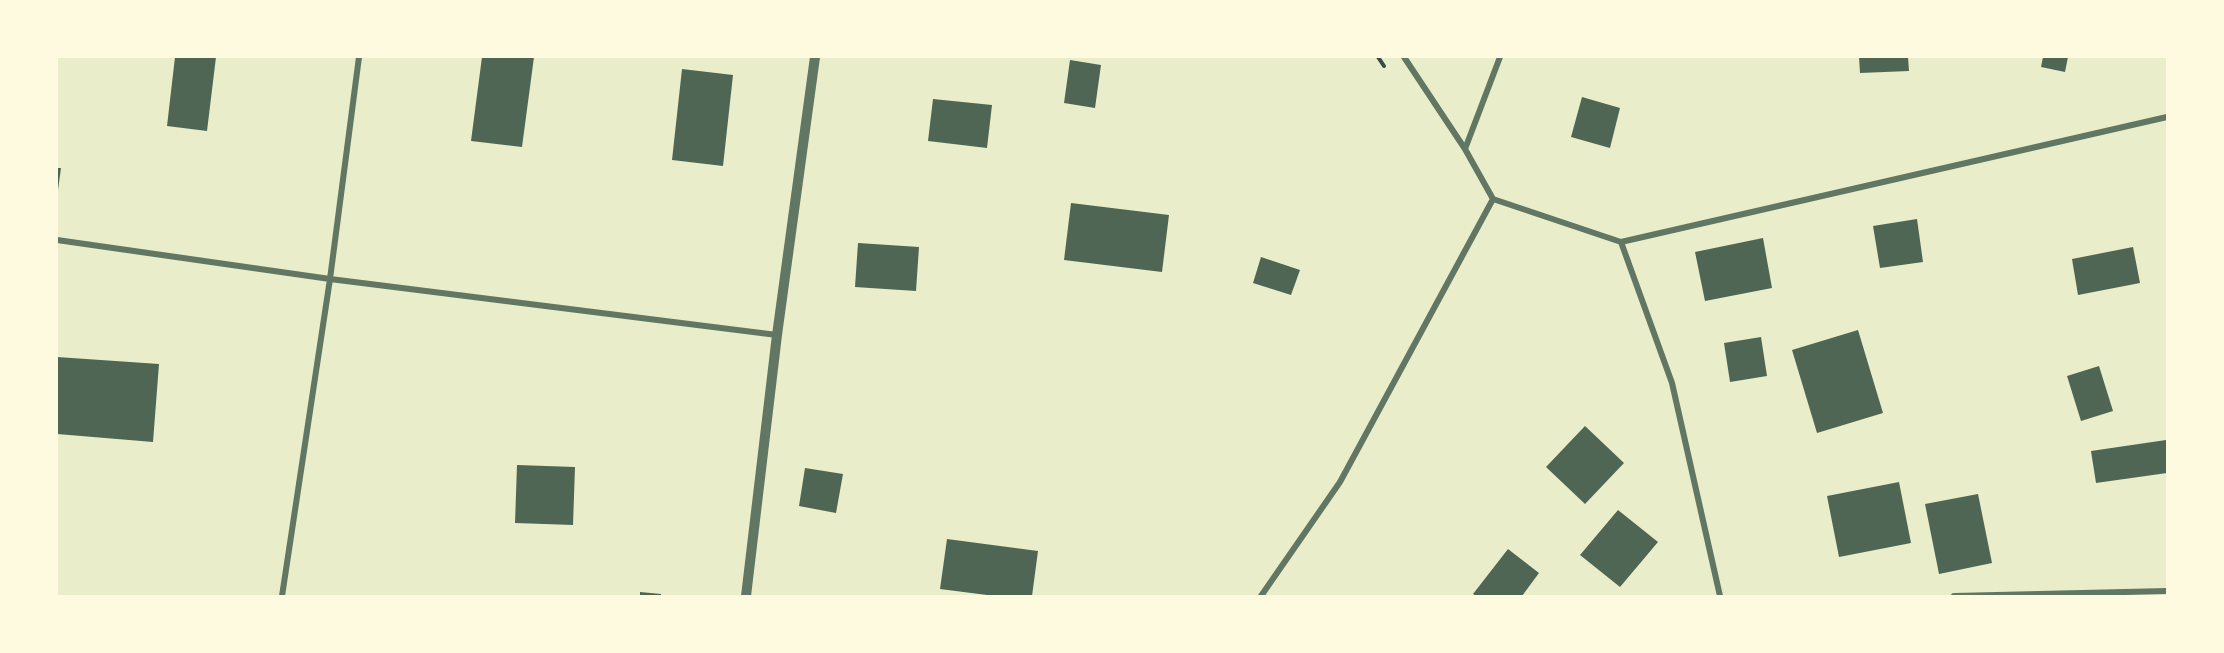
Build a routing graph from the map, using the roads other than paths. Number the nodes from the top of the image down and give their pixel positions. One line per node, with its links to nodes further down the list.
1 (359, 57): 10 (street)
2 (815, 57): 11 (street)
3 (1404, 57): 6 (street)
4 (1500, 57): 6 (street)
5 (2167, 117): 9 (street)
6 (1465, 149): 7 (street)
7 (1493, 200): 9 (street); 15 (street)
8 (57, 240): 10 (street)
9 (1621, 242): 16 (street)
10 (330, 279): 11 (street); 13 (street)
11 (777, 335): 14 (street)
12 (2167, 591): 17 (street)
13 (282, 596)
14 (746, 596)
15 (1261, 596)
16 (1720, 596)
17 (1954, 596)

